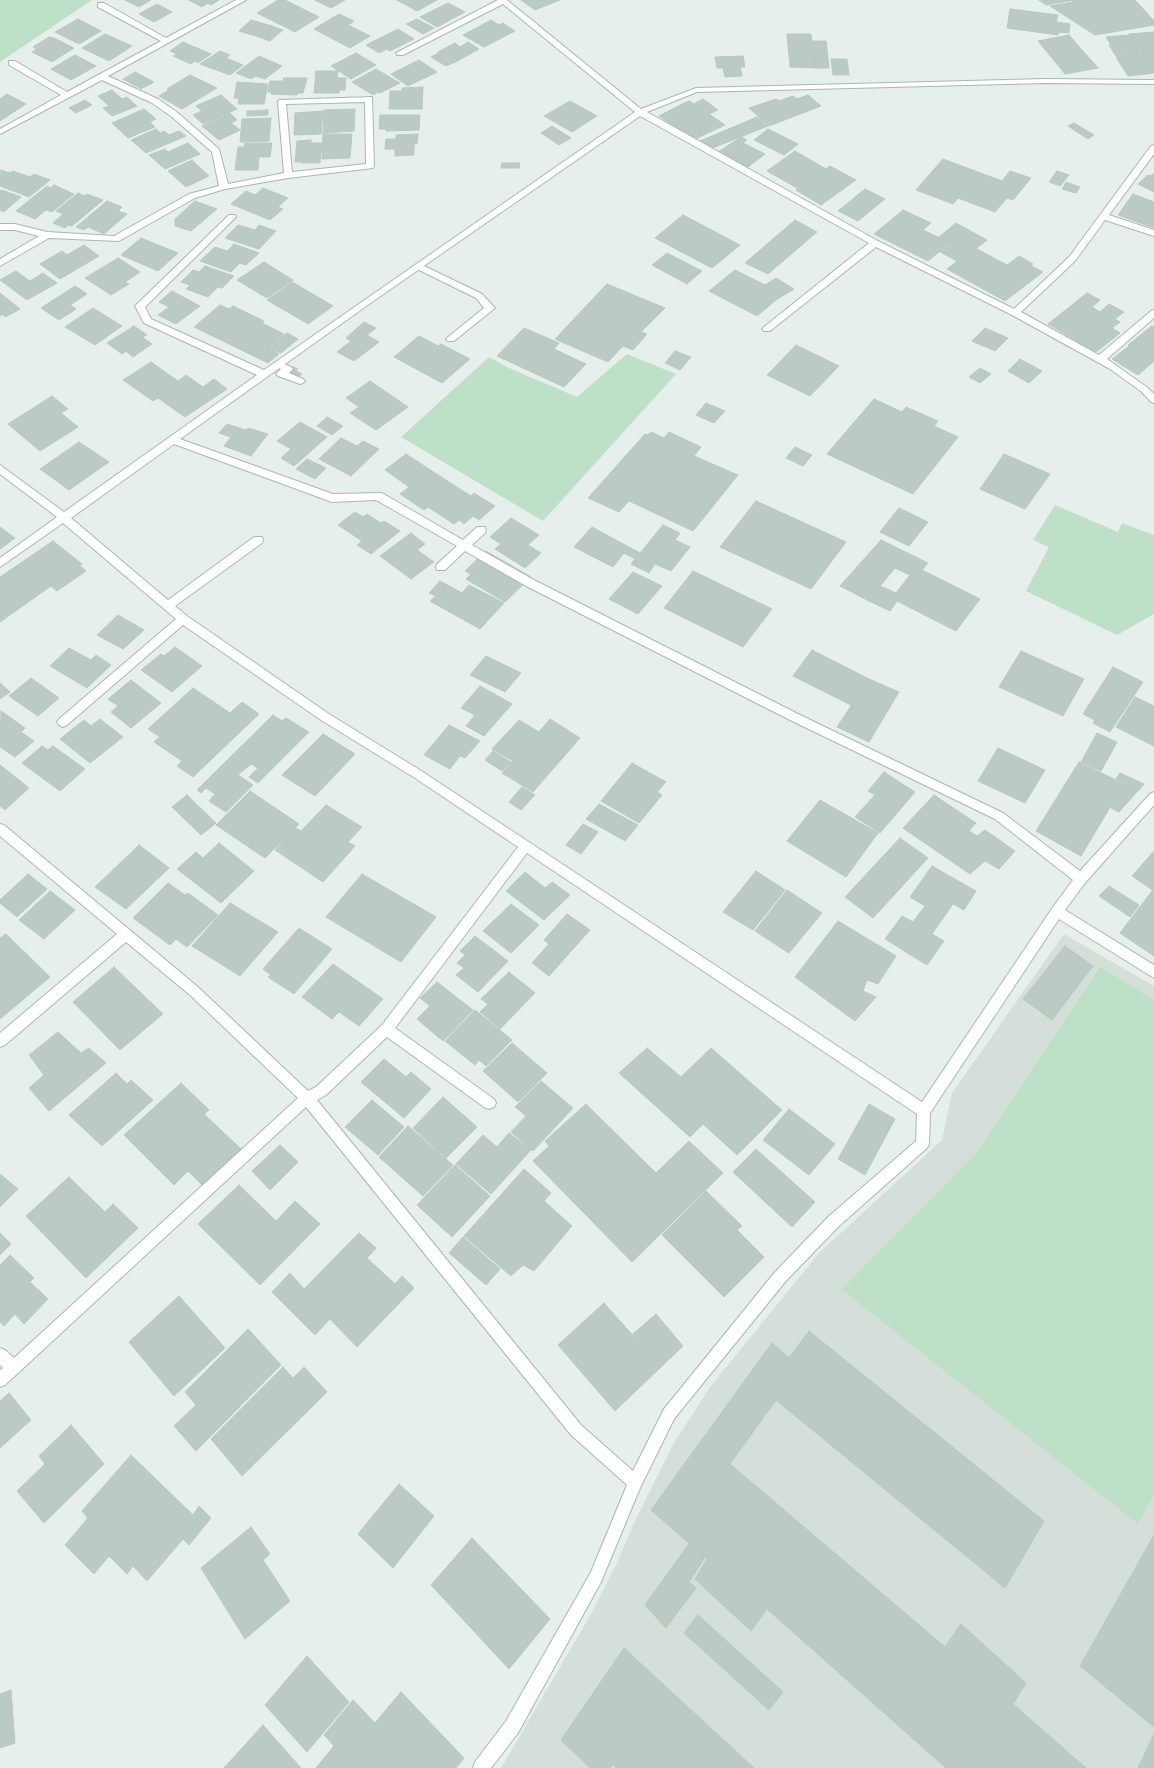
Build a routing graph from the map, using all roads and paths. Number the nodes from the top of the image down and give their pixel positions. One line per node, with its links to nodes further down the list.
1 (242, 0): 4 (street)
2 (503, 0): 5 (street); 10 (street)
3 (101, 5): 4 (street)
4 (166, 41): 7 (street)
5 (400, 53)
6 (12, 63): 9 (street)
7 (101, 76): 9 (street); 14 (street)
8 (1154, 82): 10 (street)
9 (67, 95): 11 (street)
10 (640, 112): 20 (street); 22 (street)
11 (0, 132)
12 (1154, 148): 15 (street)
13 (288, 175): 13 (street); 14 (street)
14 (224, 187): 19 (street)
15 (1103, 216): 18 (street); 23 (street)
16 (232, 217): 29 (street)
17 (0, 227): 19 (street)
18 (1154, 233)
19 (47, 235): 21 (street)
20 (875, 243): 23 (street); 25 (street)
21 (0, 263)
22 (418, 266): 26 (street); 28 (street)
23 (1015, 313): 27 (street)
24 (1154, 313): 27 (street)
25 (767, 329)
26 (451, 339)
27 (1100, 360): 31 (street)
28 (278, 364): 29 (street); 30 (street)
29 (264, 374): 32 (street)
30 (300, 381)
31 (1154, 400)
32 (172, 440): 34 (street); 37 (street)
33 (0, 469): 34 (street)
34 (63, 517): 38 (street); 40 (street)
35 (481, 530): 37 (street)
36 (258, 540): 40 (street)
37 (463, 546): 39 (street); 46 (street)
38 (0, 563)
39 (441, 567)
40 (168, 606): 41 (street)
41 (183, 619): 42 (street); 45 (street)
42 (63, 722)
43 (1154, 797): 46 (street)
44 (0, 829): 48 (street)
45 (526, 846): 50 (street); 54 (street)
46 (1081, 879): 47 (street)
47 (1057, 911): 49 (street); 54 (street)
48 (126, 934): 51 (street); 52 (street)
49 (1154, 972)
50 (386, 1029): 52 (street); 53 (street)
51 (0, 1041)
52 (307, 1098): 56 (street); 58 (street)
53 (489, 1103)
54 (924, 1111): 58 (street)
55 (0, 1355): 56 (street)
56 (13, 1367): 57 (street)
57 (0, 1380)
58 (636, 1483): 59 (street)
59 (481, 1768)

